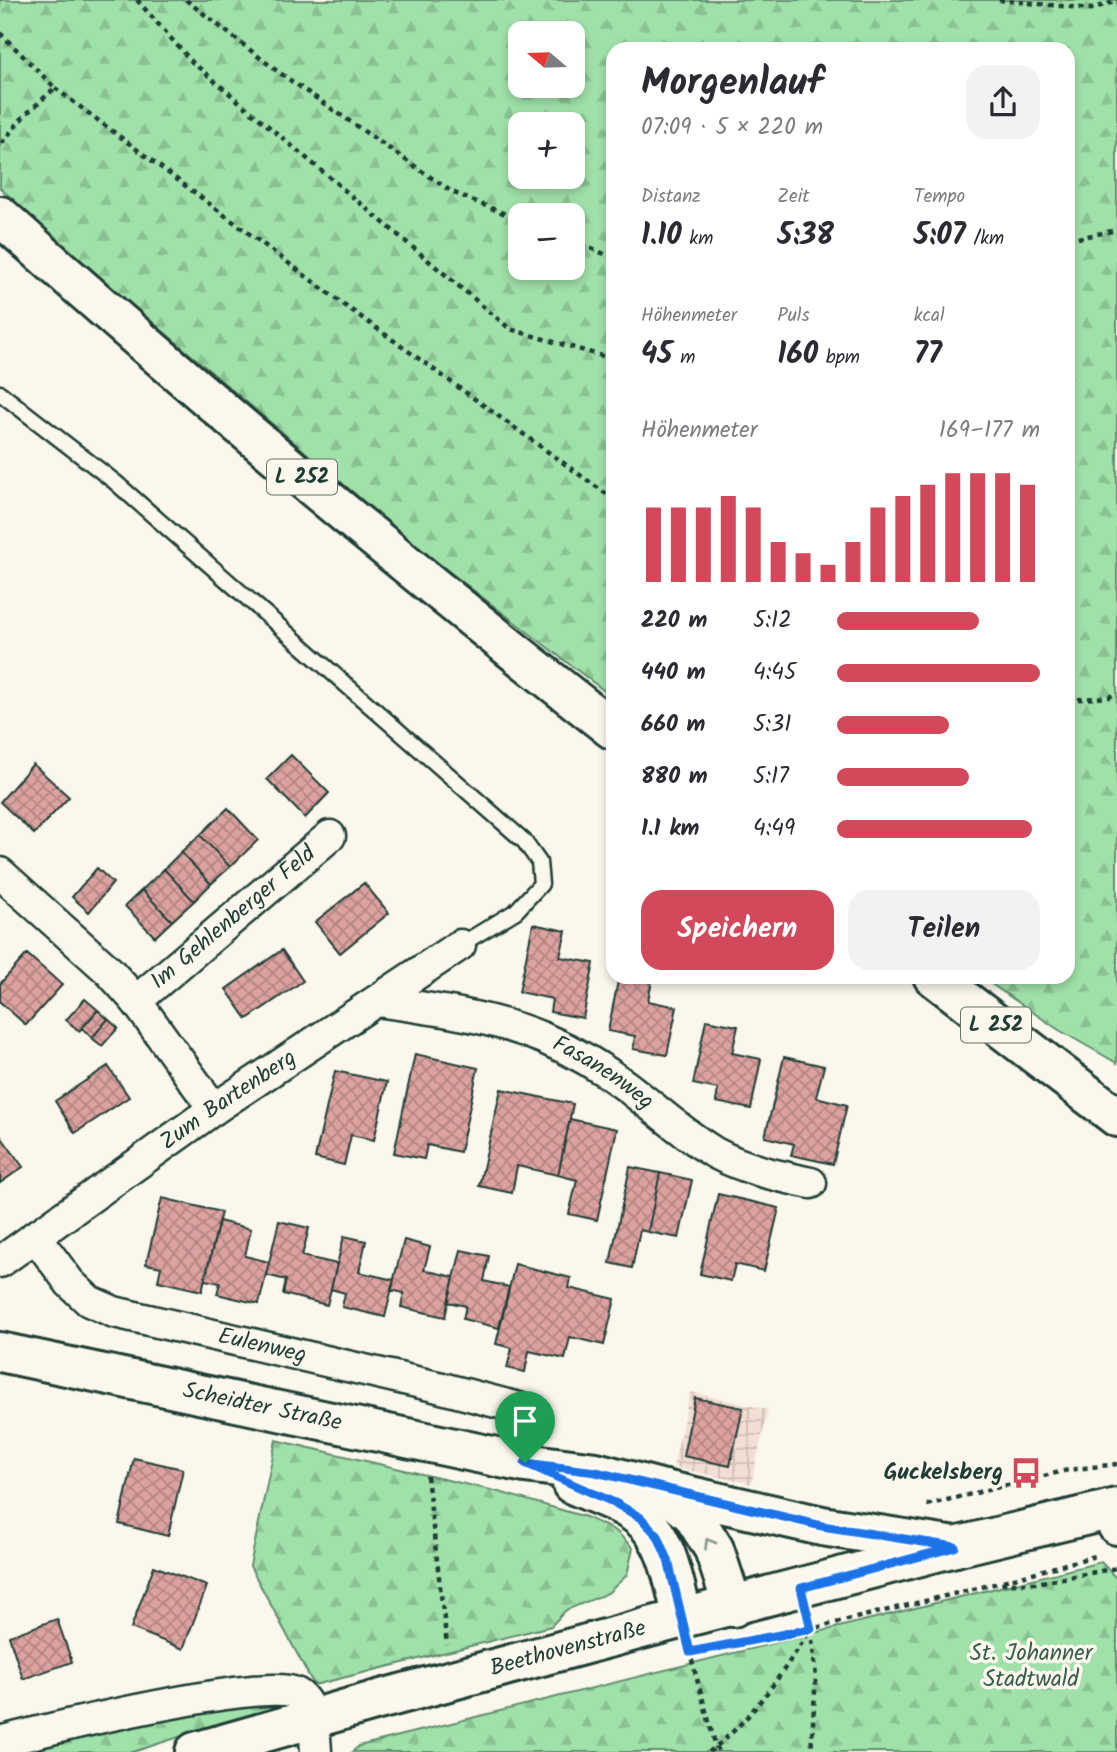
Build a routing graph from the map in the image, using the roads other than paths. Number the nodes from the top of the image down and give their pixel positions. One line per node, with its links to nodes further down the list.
1 (0, 216): 3 (main road, L 252)
2 (0, 393): 6 (lane)
3 (606, 724)
4 (330, 836): 8 (street, Im Gehlenberger Feld)
5 (0, 873): 8 (street, Im Gehlenberger Feld)
6 (460, 945): 9 (street, Zum Bartenberg)
7 (943, 984): 10 (main road, L 252)
8 (136, 1001): 12 (street, Im Gehlenberger Feld)
9 (377, 1001): 12 (street, Zum Bartenberg); 14 (street, Fasanenweg)
10 (1059, 1073): 11 (main road, L 252); 13 (main road, L 252)
11 (1117, 1106)
12 (214, 1109): 15 (street, Zum Bartenberg)
13 (1117, 1117)
14 (811, 1183)
15 (36, 1236): 16 (street, Zum Bartenberg); 18 (street, Eulenweg)
16 (0, 1262)
17 (0, 1352): 19 (main road, Scheidter Straße)
18 (519, 1408)
19 (525, 1463): 20 (main road, Scheidter Straße); 24 (main road, Scheidter Straße)
20 (664, 1490): 22 (main road, Scheidter Straße); 23 (main road, Scheidter Straße, one-way to 20)
21 (1111, 1525): 22 (main road, Beethovenstraße)
22 (955, 1547): 23 (main road, Beethovenstraße)
23 (738, 1624): 24 (main road, Beethovenstraße)
24 (683, 1641): 25 (main road, Beethovenstraße)
25 (314, 1735): 26 (street); 27 (main road, Beethovenstraße)
26 (0, 1742)
27 (195, 1752)

